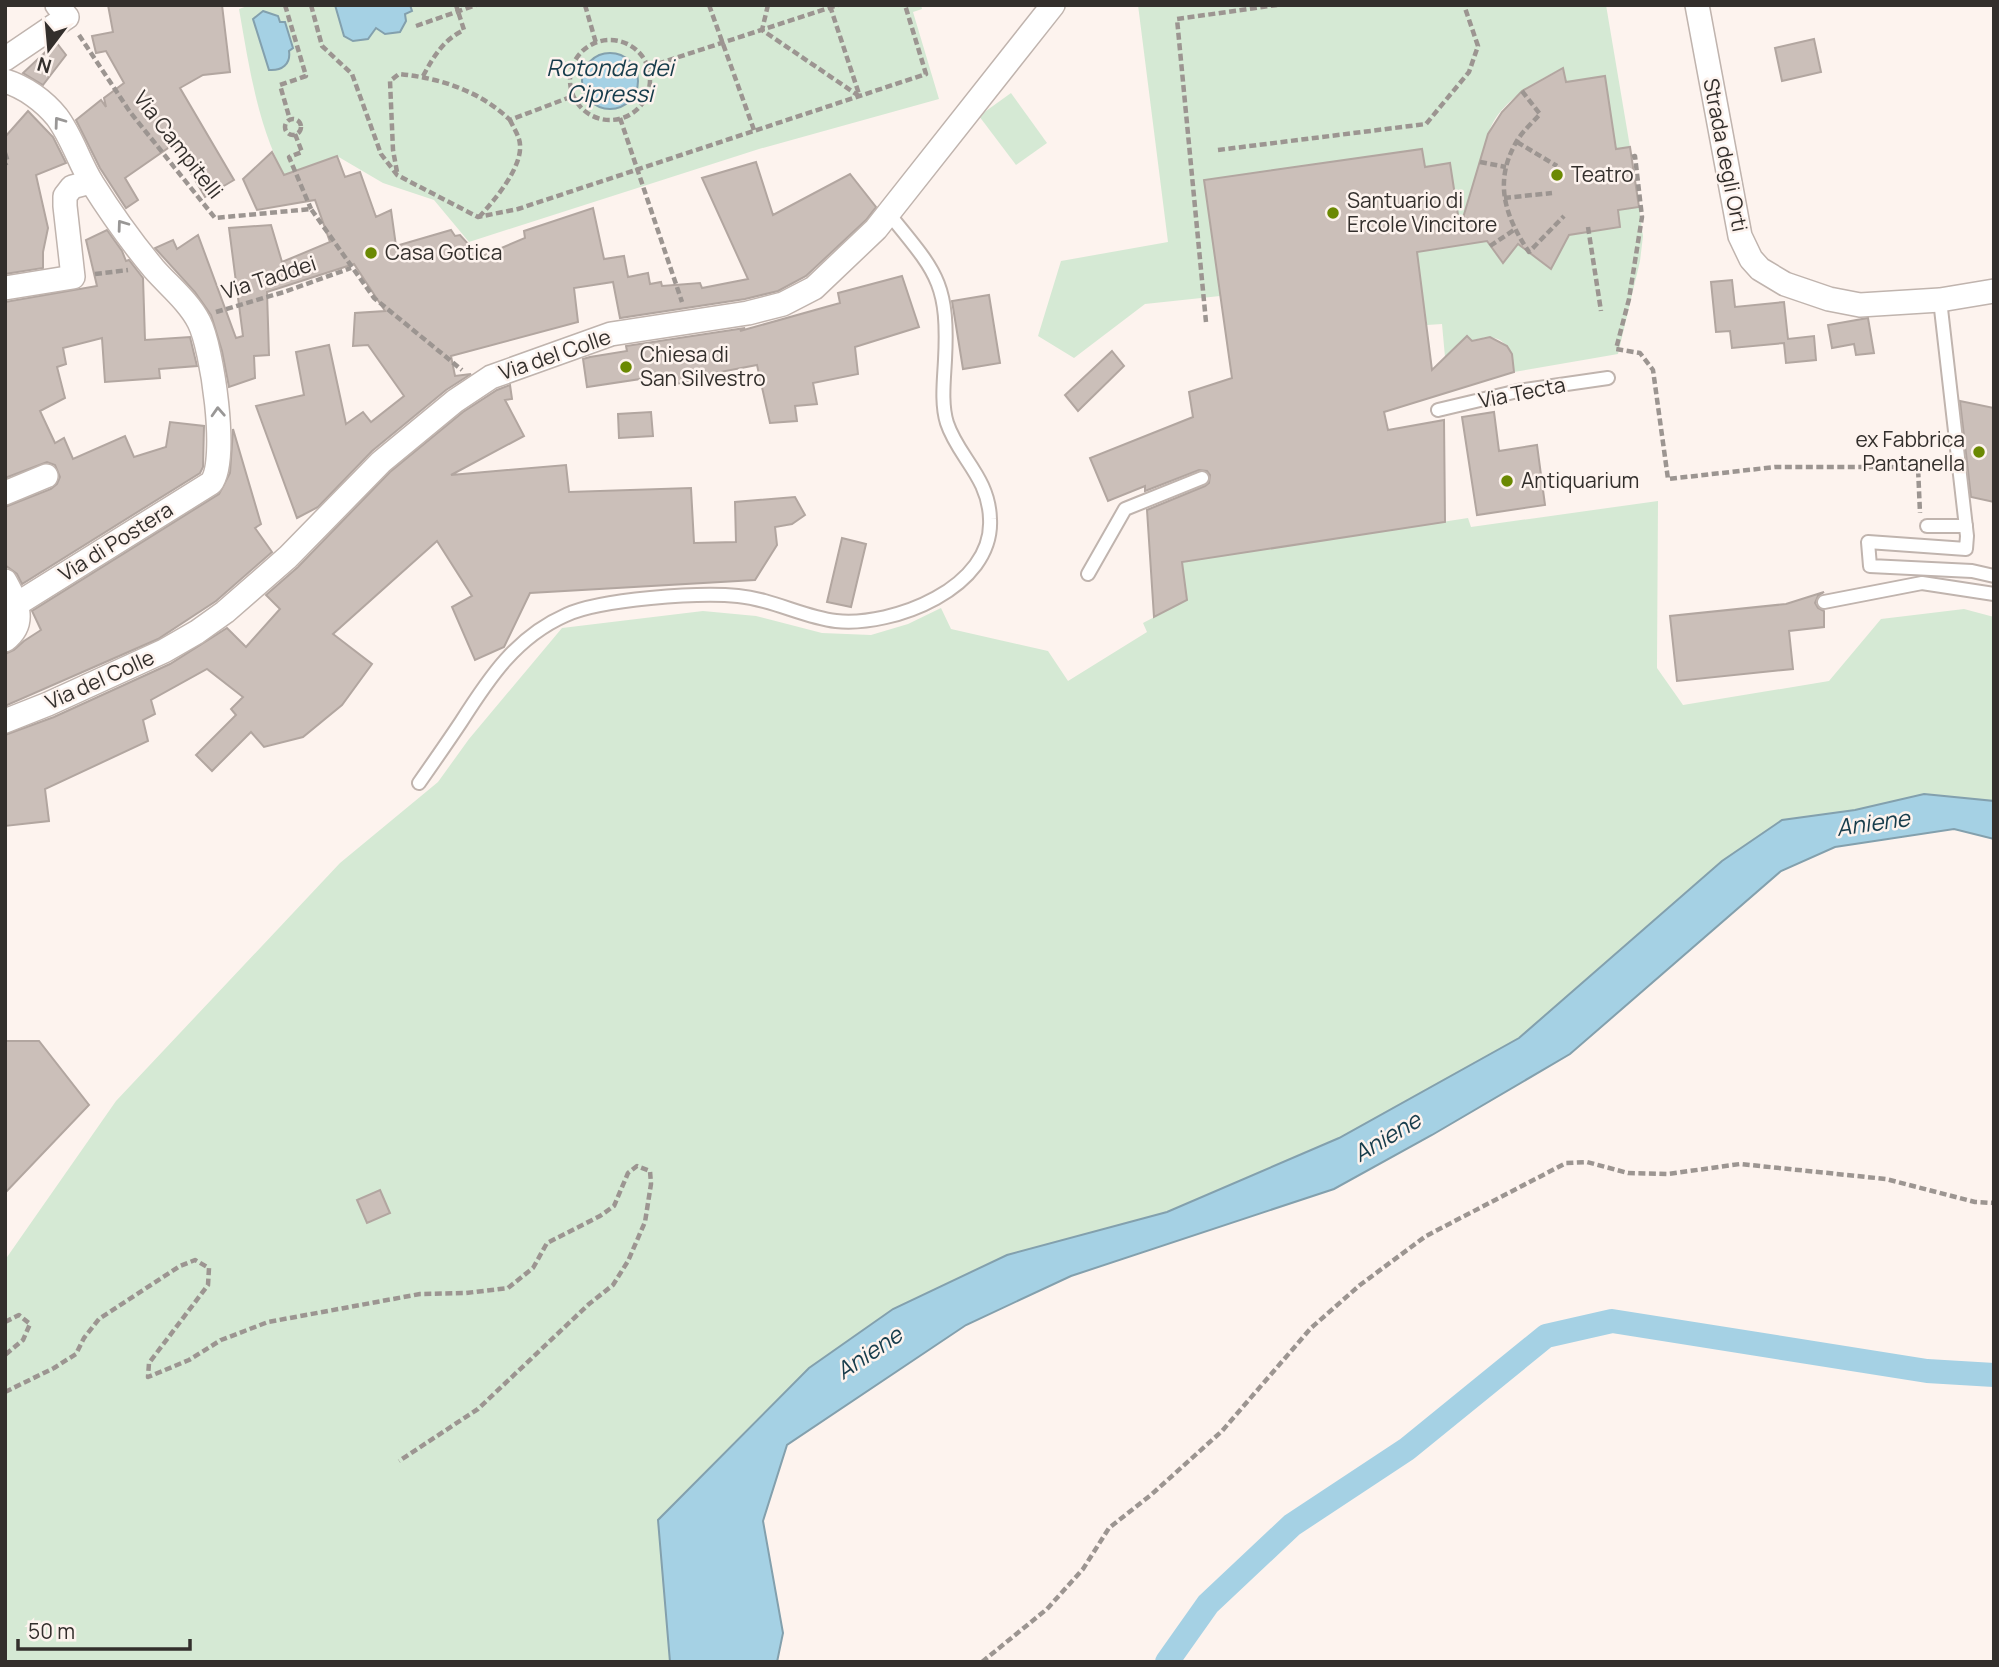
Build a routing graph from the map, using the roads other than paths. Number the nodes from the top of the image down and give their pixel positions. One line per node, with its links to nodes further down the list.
1 (1053, 5): 7 (street, Via del Colle)
2 (1697, 5): 10 (street, Strada degli Orti)
3 (62, 11): 4 (street)
4 (5, 59)
5 (5, 80): 6 (street, one-way to 5)
6 (91, 182): 8 (street); 23 (street, Via di Postera, one-way to 6)
7 (889, 214): 25 (street, Via del Colle); 26 (lane)
8 (5, 288)
9 (1994, 291): 10 (street, Strada degli Orti)
10 (1940, 300): 17 (lane)
11 (1608, 378): 12 (lane, Via Tecta)
12 (1438, 410)
13 (46, 476): 15 (street)
14 (1202, 478): 18 (lane)
15 (5, 493)
16 (1927, 526): 17 (lane)
17 (1966, 526): 19 (lane)
18 (1088, 574)
19 (1994, 576)
20 (5, 581): 23 (street)
21 (1994, 594): 22 (lane)
22 (1824, 602)
23 (16, 604): 24 (street)
24 (5, 640)
25 (5, 721)
26 (419, 783)

